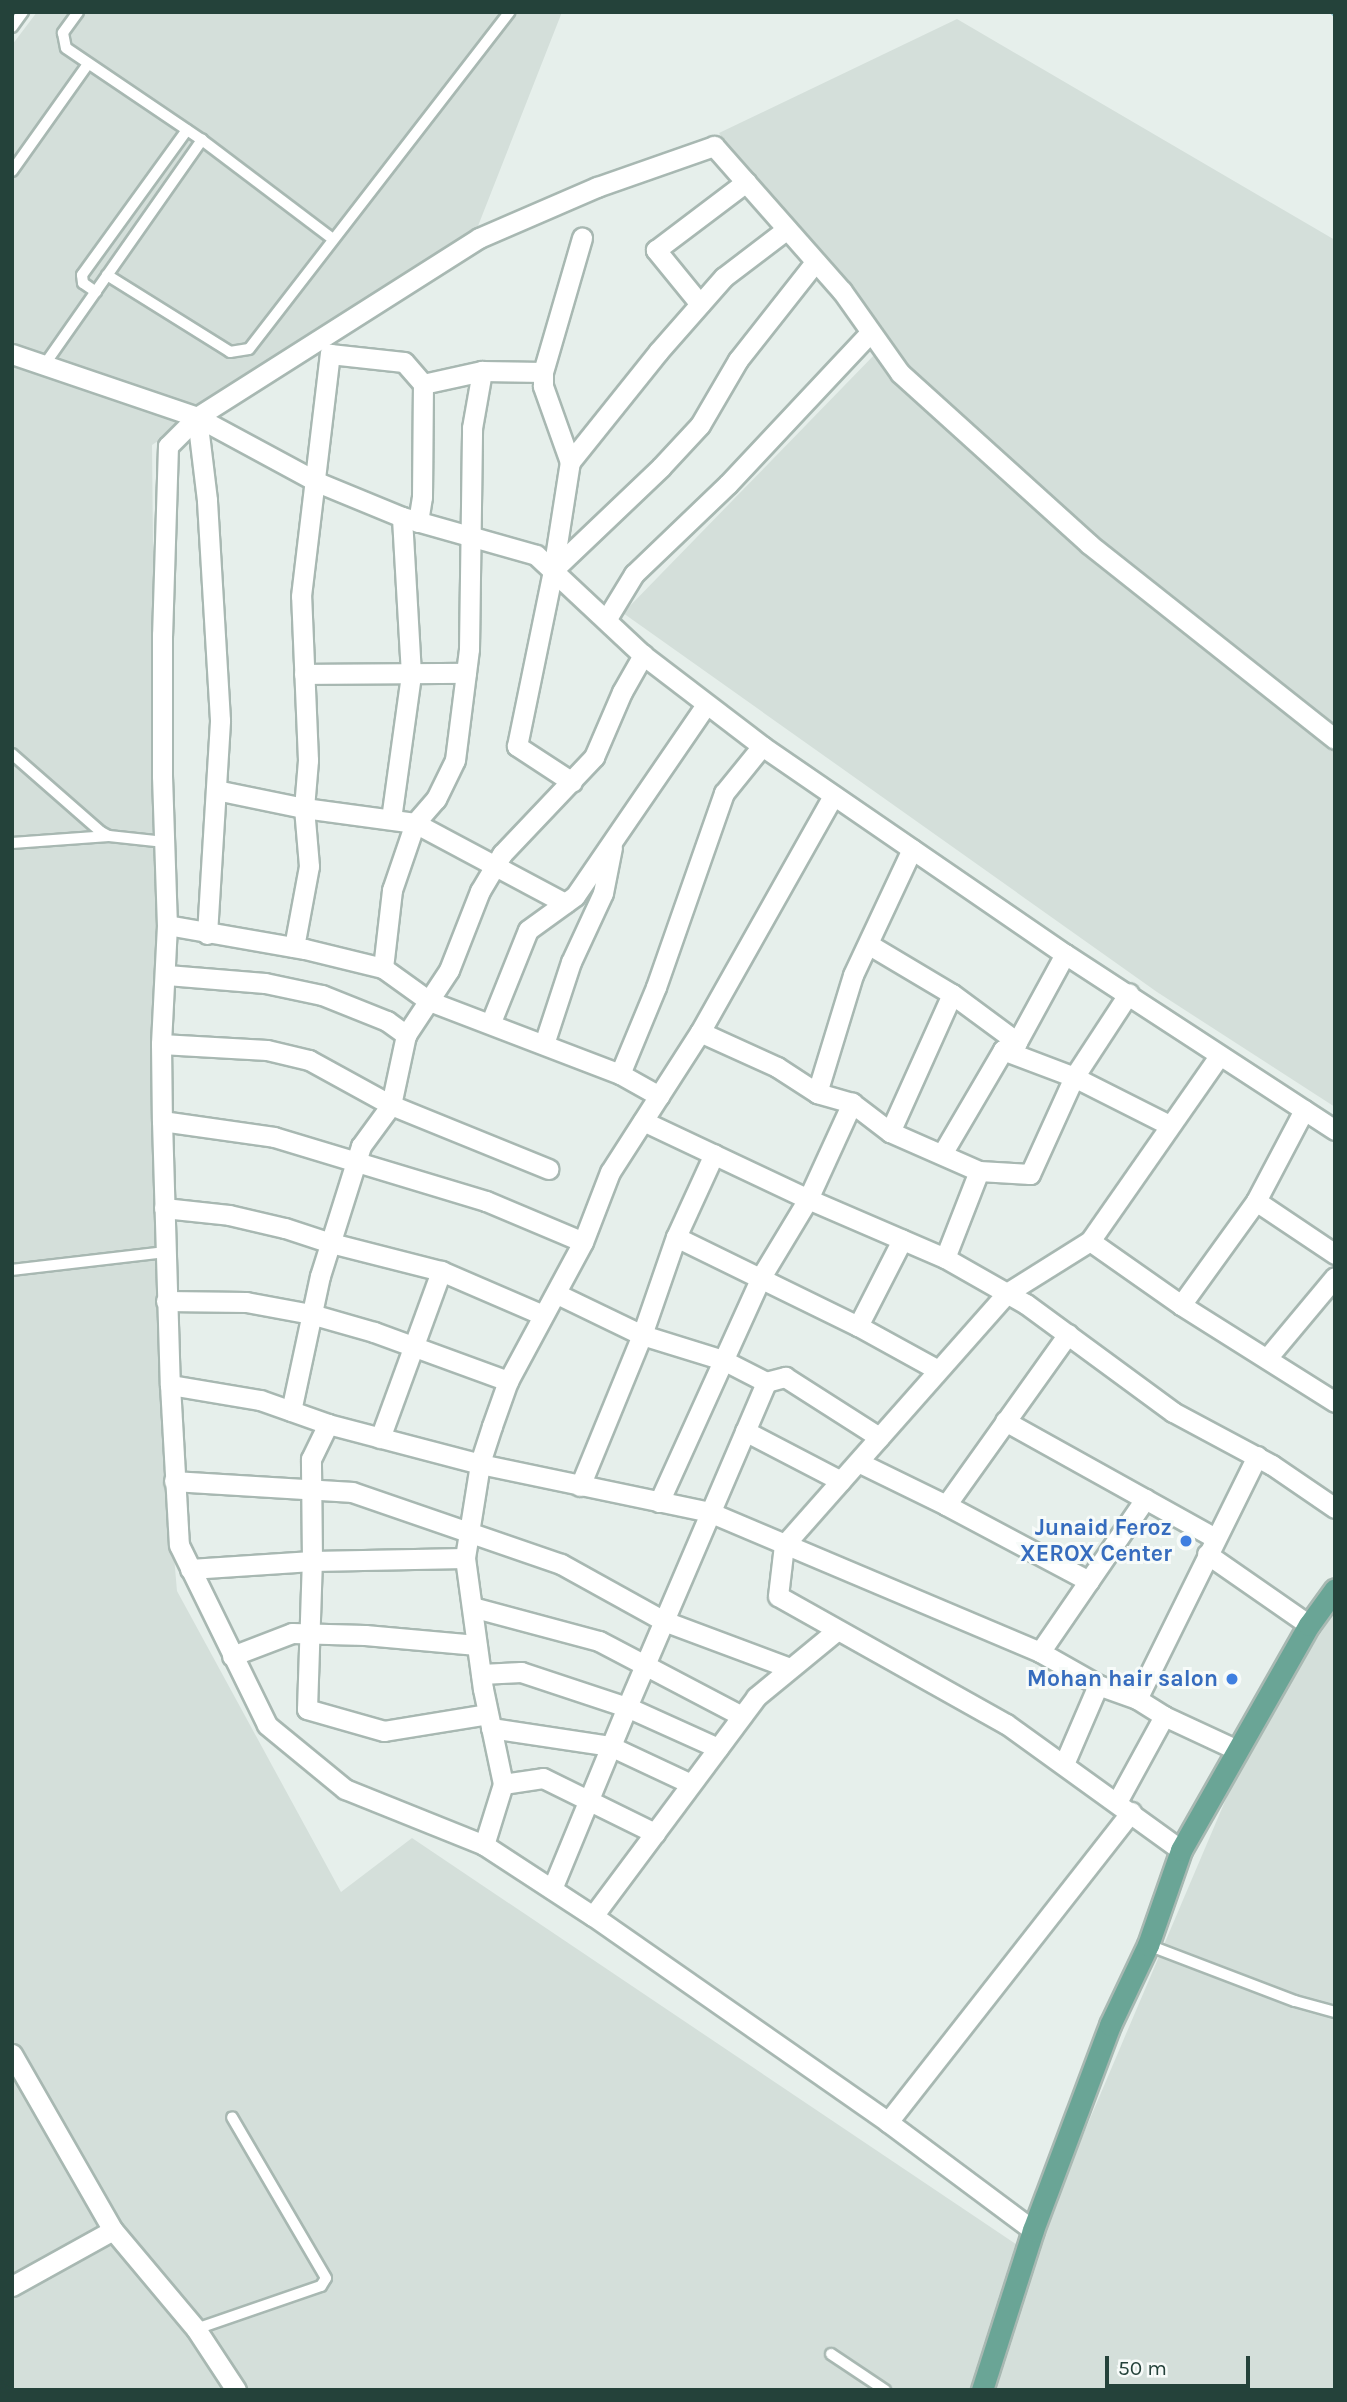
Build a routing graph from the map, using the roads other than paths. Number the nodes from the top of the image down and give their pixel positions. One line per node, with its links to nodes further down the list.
1 (23, 12): 4 (lane)
2 (78, 12): 5 (lane)
3 (509, 12): 12 (lane)
4 (12, 27)
5 (88, 64): 6 (lane); 8 (lane)
6 (187, 130): 7 (lane); 15 (lane)
7 (202, 140): 12 (lane); 14 (lane)
8 (12, 171)
9 (746, 182): 10 (street); 16 (street); 23 (street)
10 (787, 229): 13 (street); 16 (street)
11 (582, 238): 21 (street)
12 (333, 239): 14 (lane)
13 (815, 262): 17 (street); 28 (street)
14 (107, 275): 15 (lane)
15 (96, 292): 19 (lane)
16 (700, 304): 24 (street)
17 (870, 333): 29 (street); 35 (street)
18 (12, 354): 19 (street)
19 (44, 364): 23 (street)
20 (482, 371): 21 (street); 22 (street); 27 (street)
21 (542, 372): 24 (street)
22 (424, 384): 25 (street); 26 (street)
23 (197, 417): 25 (street); 39 (street); 46 (street)
24 (570, 462): 28 (street)
25 (317, 482): 26 (street); 32 (street)
26 (410, 520): 27 (street); 33 (street)
27 (470, 535): 28 (street); 31 (street)
28 (553, 570): 29 (street); 38 (street)
29 (606, 620): 30 (street)
30 (643, 655): 34 (street); 38 (street)
31 (466, 673): 33 (street); 43 (street)
32 (304, 674): 33 (street); 41 (street)
33 (411, 674): 42 (street)
34 (706, 705): 36 (street); 45 (street)
35 (1335, 739)
36 (762, 746): 40 (street); 68 (street)
37 (12, 754): 44 (lane)
38 (572, 782): 49 (street)
39 (216, 790): 41 (street); 52 (street)
40 (833, 796): 48 (street); 62 (street)
41 (304, 808): 42 (street); 54 (street)
42 (391, 819): 43 (street)
43 (415, 823): 49 (street); 56 (street)
44 (109, 836): 46 (lane); 47 (lane)
45 (615, 836): 50 (street); 65 (street)
46 (166, 842): 51 (street)
47 (12, 843)
48 (912, 849): 53 (street); 55 (street)
49 (496, 864): 50 (street); 60 (street)
50 (565, 903): 61 (street)
51 (167, 925): 52 (street); 57 (street)
52 (207, 934): 54 (street)
53 (868, 944): 59 (street); 70 (street)
54 (294, 947): 56 (street)
55 (1065, 954): 58 (street); 66 (street)
56 (383, 968): 60 (street)
57 (167, 975): 63 (street); 64 (street)
58 (1129, 993): 67 (street); 69 (street)
59 (952, 994): 66 (street); 79 (street)
60 (429, 1000): 61 (street); 63 (street)
61 (491, 1022): 65 (street)
62 (700, 1032): 70 (street); 71 (street)
63 (406, 1035): 73 (street)
64 (161, 1044): 73 (street); 75 (street)
65 (544, 1044): 68 (street)
66 (1010, 1046): 69 (street); 81 (street)
67 (1219, 1056): 74 (street); 77 (street)
68 (620, 1074): 71 (street)
69 (1074, 1077): 77 (street); 84 (street)
70 (817, 1093): 72 (street)
71 (659, 1096): 76 (street)
72 (852, 1103): 79 (street); 85 (street)
73 (391, 1105): 82 (street); 83 (street)
74 (1304, 1110): 78 (street); 86 (street)
75 (162, 1121): 82 (street); 87 (street)
76 (643, 1121): 80 (street); 91 (street)
77 (1169, 1125): 90 (street)
78 (1335, 1130)
79 (890, 1132): 81 (street)
80 (714, 1154): 85 (street); 88 (street)
81 (942, 1154): 84 (street)
82 (356, 1163): 91 (street); 92 (street)
83 (549, 1169)
84 (979, 1171): 95 (street)
85 (807, 1199): 89 (street); 98 (street)
86 (1256, 1201): 94 (street); 103 (street)
87 (164, 1208): 92 (street); 93 (street)
88 (676, 1237): 98 (street); 108 (street)
89 (902, 1240): 95 (street); 106 (street)
90 (1090, 1241): 100 (street); 103 (street)
91 (583, 1242): 101 (street)
92 (331, 1243): 97 (street); 104 (street)
93 (165, 1252): 96 (lane); 102 (street)
94 (1335, 1254)
95 (945, 1258): 100 (street)
96 (12, 1270)
97 (441, 1271): 105 (street); 109 (street)
98 (761, 1277): 106 (street); 111 (street)
99 (1335, 1277): 110 (street)
100 (1007, 1293): 107 (street); 112 (street)
101 (557, 1294): 105 (street); 108 (street)
102 (166, 1301): 104 (street); 115 (street)
103 (1181, 1305): 110 (street)
104 (311, 1314): 109 (street); 117 (street)
105 (542, 1315): 113 (street)
106 (858, 1326): 112 (street)
107 (1068, 1334): 118 (street); 123 (street)
108 (642, 1335): 111 (street); 128 (street)
109 (412, 1346): 113 (street); 122 (street)
110 (1268, 1357): 116 (street)
111 (723, 1360): 114 (street); 131 (street)
112 (938, 1370): 121 (street)
113 (508, 1381): 125 (street)
114 (766, 1382): 120 (street); 121 (street)
115 (170, 1385): 117 (street); 127 (street)
116 (1335, 1402)
117 (291, 1411): 119 (street)
118 (1005, 1421): 130 (street); 132 (street)
119 (328, 1423): 122 (street); 129 (street)
120 (745, 1430): 126 (street); 134 (street)
121 (879, 1437): 124 (street)
122 (380, 1438): 125 (street)
123 (1257, 1457): 133 (street); 137 (street)
124 (858, 1462): 126 (street); 132 (street)
125 (480, 1464): 128 (street); 135 (street)
126 (841, 1480): 136 (street)
127 (174, 1481): 129 (street); 140 (street)
128 (580, 1486): 131 (street)
129 (311, 1489): 135 (street); 139 (street)
130 (1145, 1499): 137 (street); 141 (street)
131 (659, 1502): 134 (street)
132 (946, 1505): 141 (street)
133 (1335, 1508)
134 (709, 1512): 136 (street); 144 (street)
135 (471, 1535): 138 (street); 144 (street)
136 (784, 1545): 146 (street); 149 (street)
137 (1211, 1546): 145 (street); 155 (street)
138 (465, 1558): 139 (street); 143 (street)
139 (312, 1561): 140 (street); 147 (street)
140 (190, 1569): 150 (street)
141 (1088, 1581): 149 (street)
142 (1335, 1589): 145 (main road)
143 (472, 1607): 148 (street); 151 (street)
144 (664, 1621): 151 (street); 152 (street)
145 (1309, 1625): 162 (main road)
146 (835, 1631): 152 (street); 163 (street)
147 (309, 1635): 148 (street); 150 (street); 159 (street)
148 (477, 1645): 153 (street)
149 (1040, 1652): 154 (street)
150 (232, 1656): 169 (street)
151 (645, 1665): 156 (street); 157 (street)
152 (790, 1668): 157 (street)
153 (481, 1674): 156 (street); 159 (street)
154 (1098, 1685): 155 (street); 163 (street)
155 (1137, 1699): 158 (street)
156 (627, 1706): 160 (street); 161 (street)
157 (742, 1716): 161 (street)
158 (1164, 1716): 162 (street); 167 (street)
159 (490, 1721): 160 (street); 164 (street)
160 (611, 1746): 165 (street); 166 (street)
161 (718, 1748): 165 (street)
162 (1237, 1749): 170 (main road)
163 (1064, 1764): 167 (street)
164 (503, 1784): 166 (street); 169 (street)
165 (691, 1784): 168 (street)
166 (587, 1800): 168 (street); 171 (street)
167 (1124, 1807): 170 (street); 177 (street)
168 (655, 1833): 172 (street)
169 (484, 1845): 171 (street)
170 (1181, 1850): 173 (main road)
171 (552, 1889): 172 (street)
172 (593, 1916): 177 (street)
173 (1149, 1945): 174 (lane); 179 (main road)
174 (1335, 2012)
175 (12, 2054): 178 (street)
176 (232, 2117): 181 (lane)
177 (888, 2122): 179 (street)
178 (113, 2230): 180 (street); 181 (street)
179 (1033, 2230): 185 (main road)
180 (12, 2286)
181 (196, 2329): 183 (street)
182 (831, 2354): 184 (lane)
183 (236, 2390)
184 (885, 2390)
185 (982, 2390)

